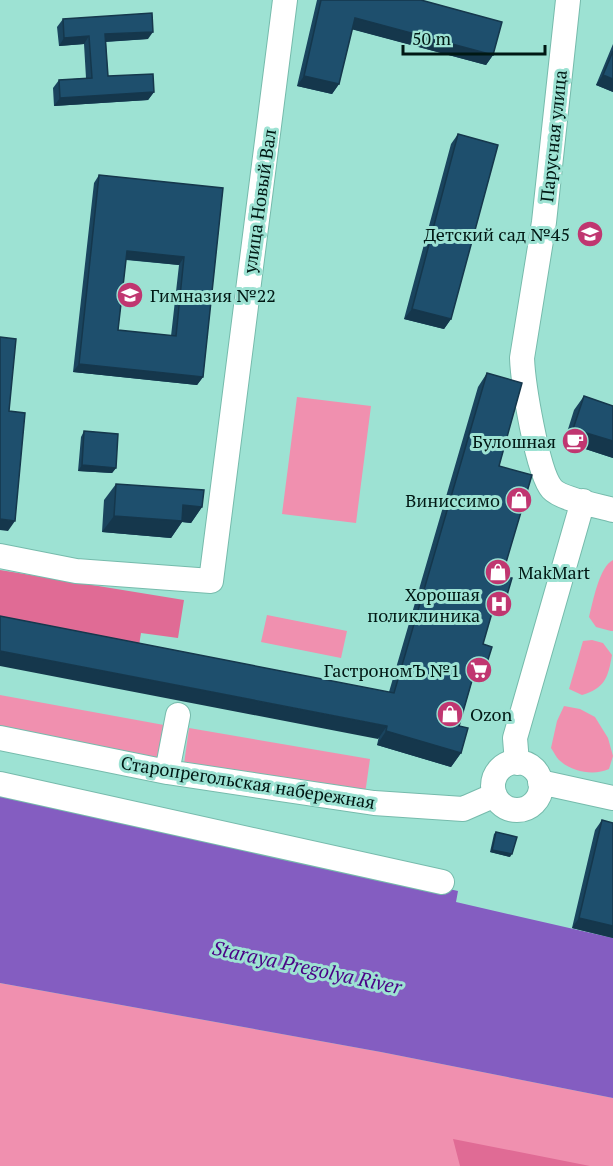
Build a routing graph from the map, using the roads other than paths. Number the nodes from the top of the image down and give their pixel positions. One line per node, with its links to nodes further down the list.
1 (285, 0): 5 (street, улица Новый Вал)
2 (568, 0): 3 (street, Парусная улица)
3 (583, 501): 4 (street, Парусная улица); 8 (street)
4 (613, 510)
5 (0, 556)
6 (178, 715): 9 (street)
7 (0, 738): 9 (street, Старопрегольская набережная)
8 (517, 763): 10 (street); 12 (street)
9 (167, 772): 12 (street, Старопрегольская набережная)
10 (540, 782): 12 (street); 13 (street)
11 (0, 784): 14 (street)
12 (495, 795)
13 (613, 798)
14 (442, 882)

